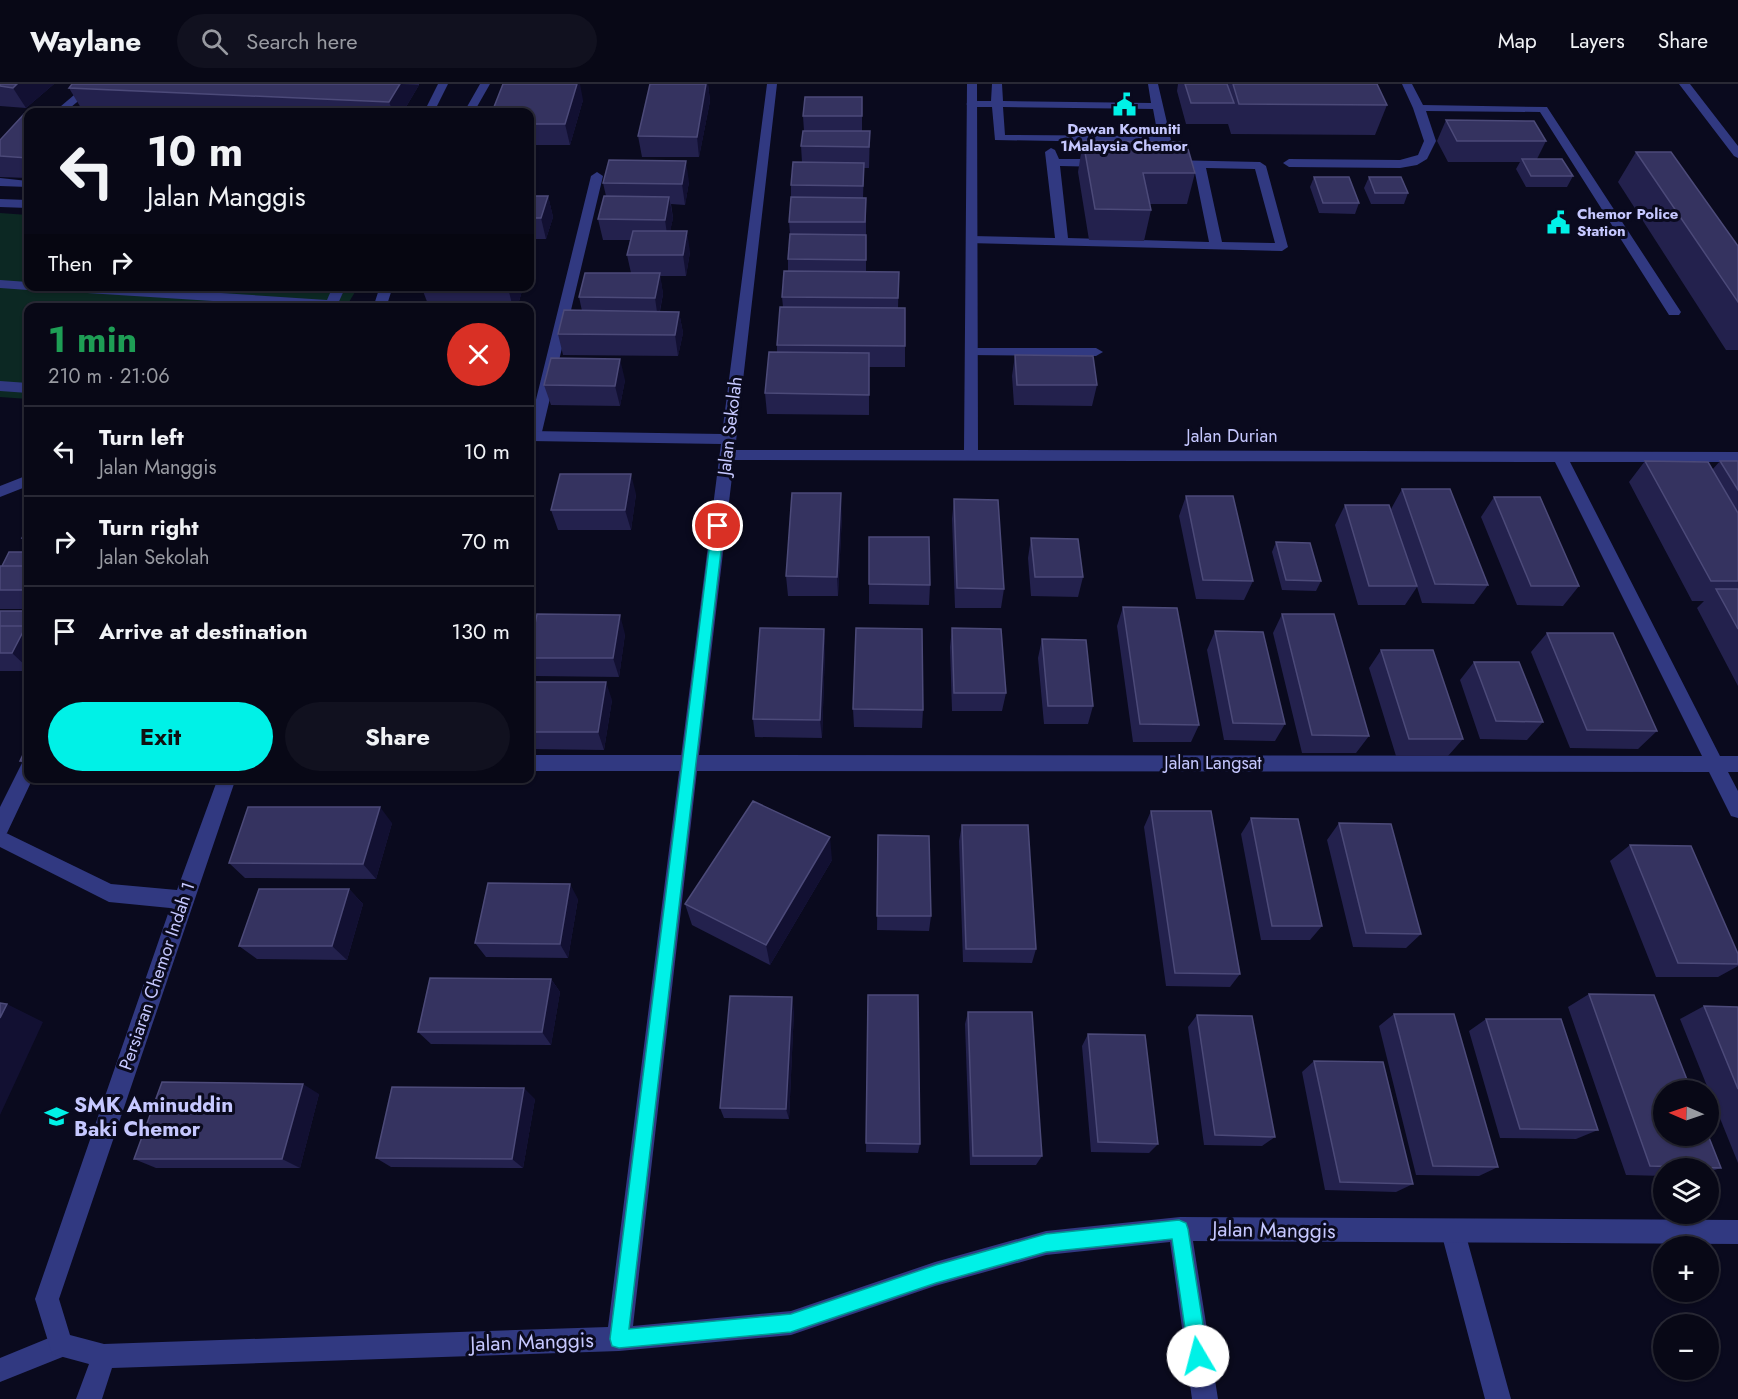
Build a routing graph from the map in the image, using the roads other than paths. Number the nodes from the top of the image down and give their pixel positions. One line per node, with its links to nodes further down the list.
1 (94, 84): 13 (street)
2 (443, 84): 14 (street)
3 (485, 84): 15 (street)
4 (772, 84): 43 (street, Jalan Sekolah)
5 (972, 84): 10 (street)
6 (997, 84): 11 (street)
7 (1153, 84): 12 (street)
8 (1407, 84): 16 (street)
9 (1684, 84): 18 (street)
10 (972, 104): 11 (street); 29 (street)
11 (998, 104): 12 (street); 17 (street)
12 (1158, 106): 17 (street)
13 (64, 108)
14 (431, 108)
15 (471, 108)
16 (1419, 108): 20 (street); 36 (street)
17 (1046, 139): 19 (street)
18 (1738, 154)
19 (1054, 162): 21 (street); 30 (street)
20 (1289, 163)
21 (1121, 164)
22 (1155, 164): 23 (street)
23 (1199, 165): 31 (street); 31 (street)
24 (597, 176): 41 (street)
25 (0, 182): 26 (street)
26 (24, 184)
27 (0, 203): 28 (street)
28 (24, 204)
29 (972, 240): 30 (street); 37 (street)
30 (1062, 242): 31 (street)
31 (1216, 245)
32 (0, 284): 33 (street)
33 (24, 286)
34 (112, 291): 35 (street)
35 (286, 303)
36 (1674, 312)
37 (972, 351): 38 (street); 44 (street)
38 (1096, 352)
39 (0, 386): 40 (street)
40 (24, 388)
41 (534, 428)
42 (534, 436): 43 (street, Jalan Durian)
43 (728, 447): 44 (street, Jalan Durian); 50 (street, Jalan Sekolah)
44 (971, 455): 45 (street, Jalan Durian)
45 (1560, 456): 46 (street, Jalan Durian); 51 (street)
46 (1738, 457)
47 (24, 482): 48 (street)
48 (0, 492)
49 (534, 763): 50 (street, Jalan Langsat)
50 (689, 763): 51 (street, Jalan Langsat); 62 (street, Jalan Sekolah)
51 (1714, 764): 52 (street, Jalan Langsat); 55 (street)
52 (1738, 764)
53 (24, 777): 56 (street)
54 (225, 783): 58 (street, Persiaran Chemor Indah 1)
55 (1738, 810)
56 (0, 827)
57 (0, 838): 58 (street)
58 (183, 900): 63 (street, Persiaran Chemor Indah 1)
59 (1179, 1229): 60 (street, Jalan Manggis); 62 (street, Jalan Manggis); 67 (street)
60 (1453, 1232): 61 (street, Jalan Manggis); 68 (street)
61 (1738, 1232)
62 (619, 1339): 64 (street, Jalan Manggis)
63 (61, 1345): 64 (street, Jalan Manggis); 65 (street)
64 (104, 1356): 66 (street)
65 (0, 1370)
66 (88, 1399)
67 (1205, 1399)
68 (1498, 1399)

